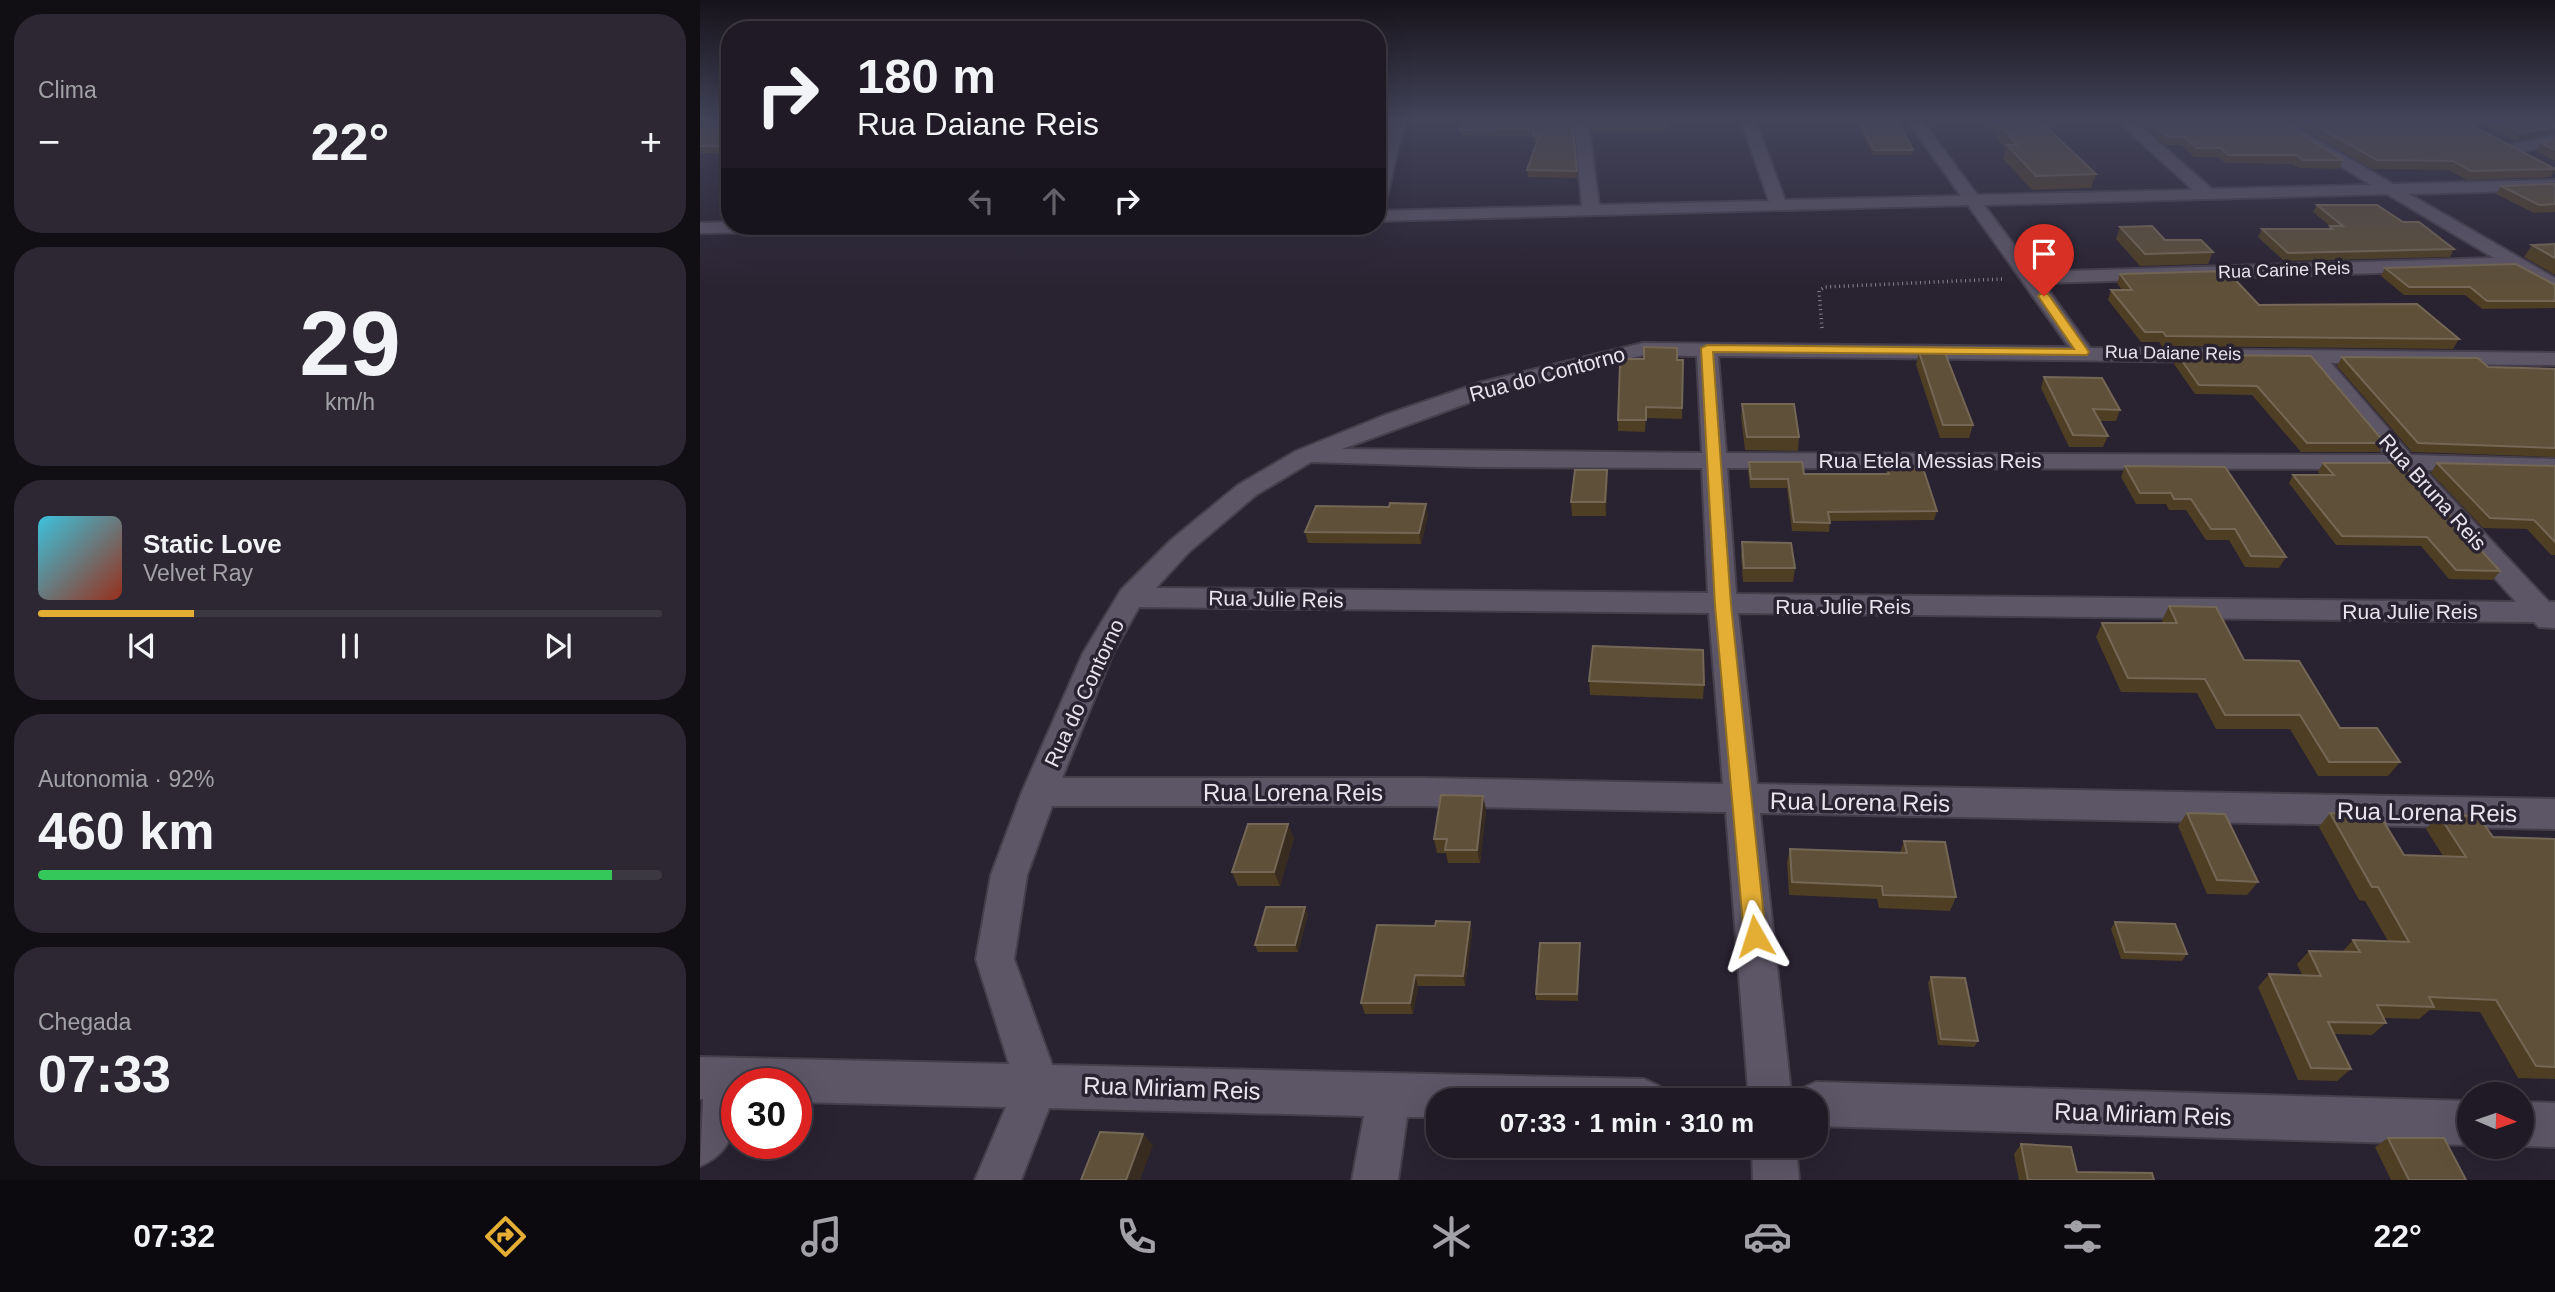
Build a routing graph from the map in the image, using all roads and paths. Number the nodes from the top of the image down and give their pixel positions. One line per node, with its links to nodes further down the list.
1 (1587, 175): 11 (street)
2 (1768, 175): 10 (street)
3 (1954, 175): 9 (street)
4 (2186, 175): 8 (street)
5 (2364, 175): 7 (street)
6 (2555, 185): 7 (street)
7 (2389, 190): 8 (street); 15 (street)
8 (2209, 195): 9 (street)
9 (1973, 202): 10 (street); 16 (street)
10 (1779, 206): 11 (street)
11 (1591, 210): 12 (street)
12 (1386, 216)
13 (721, 225): 14 (street)
14 (700, 228)
15 (2515, 263): 16 (street, Rua Carine Reis); 17 (street)
16 (2031, 278): 19 (path); 20 (street)
17 (2555, 286)
18 (1707, 348): 19 (street, Rua Daiane Reis); 23 (street, Rua do Contorno); 24 (street)
19 (1825, 349): 20 (street, Rua Daiane Reis)
20 (2083, 352): 21 (street, Rua Daiane Reis)
21 (2313, 355): 22 (street, Rua Daiane Reis); 25 (street, Rua Bruna Reis)
22 (2555, 359)
23 (1306, 456): 24 (street, Rua Etela Messias Reis); 27 (street, Rua do Contorno)
24 (1713, 460): 25 (street, Rua Etela Messias Reis); 28 (street)
25 (2404, 462): 26 (street, Rua Etela Messias Reis); 29 (street, Rua Bruna Reis)
26 (2555, 466)
27 (1131, 597): 28 (street, Rua Julie Reis); 30 (street, Rua do Contorno)
28 (1723, 605): 29 (street, Rua Julie Reis); 31 (street)
29 (2551, 617)
30 (1039, 792): 31 (street, Rua Lorena Reis); 34 (street, Rua do Contorno)
31 (1741, 799): 32 (street, Rua Lorena Reis); 35 (street)
32 (2555, 814)
33 (812, 1082): 34 (street, Rua Miriam Reis)
34 (1037, 1084): 36 (street, Rua Miriam Reis); 45 (street)
35 (1770, 1088)
36 (1389, 1096): 38 (street, Rua Miriam Reis); 46 (street)
37 (721, 1097): 43 (street)
38 (1426, 1097)
39 (1828, 1104): 40 (street, Rua Miriam Reis)
40 (2457, 1123)
41 (2534, 1124): 42 (street)
42 (2555, 1125)
43 (700, 1144)
44 (1775, 1158): 47 (street)
45 (998, 1180)
46 (1375, 1180)
47 (1776, 1180)

